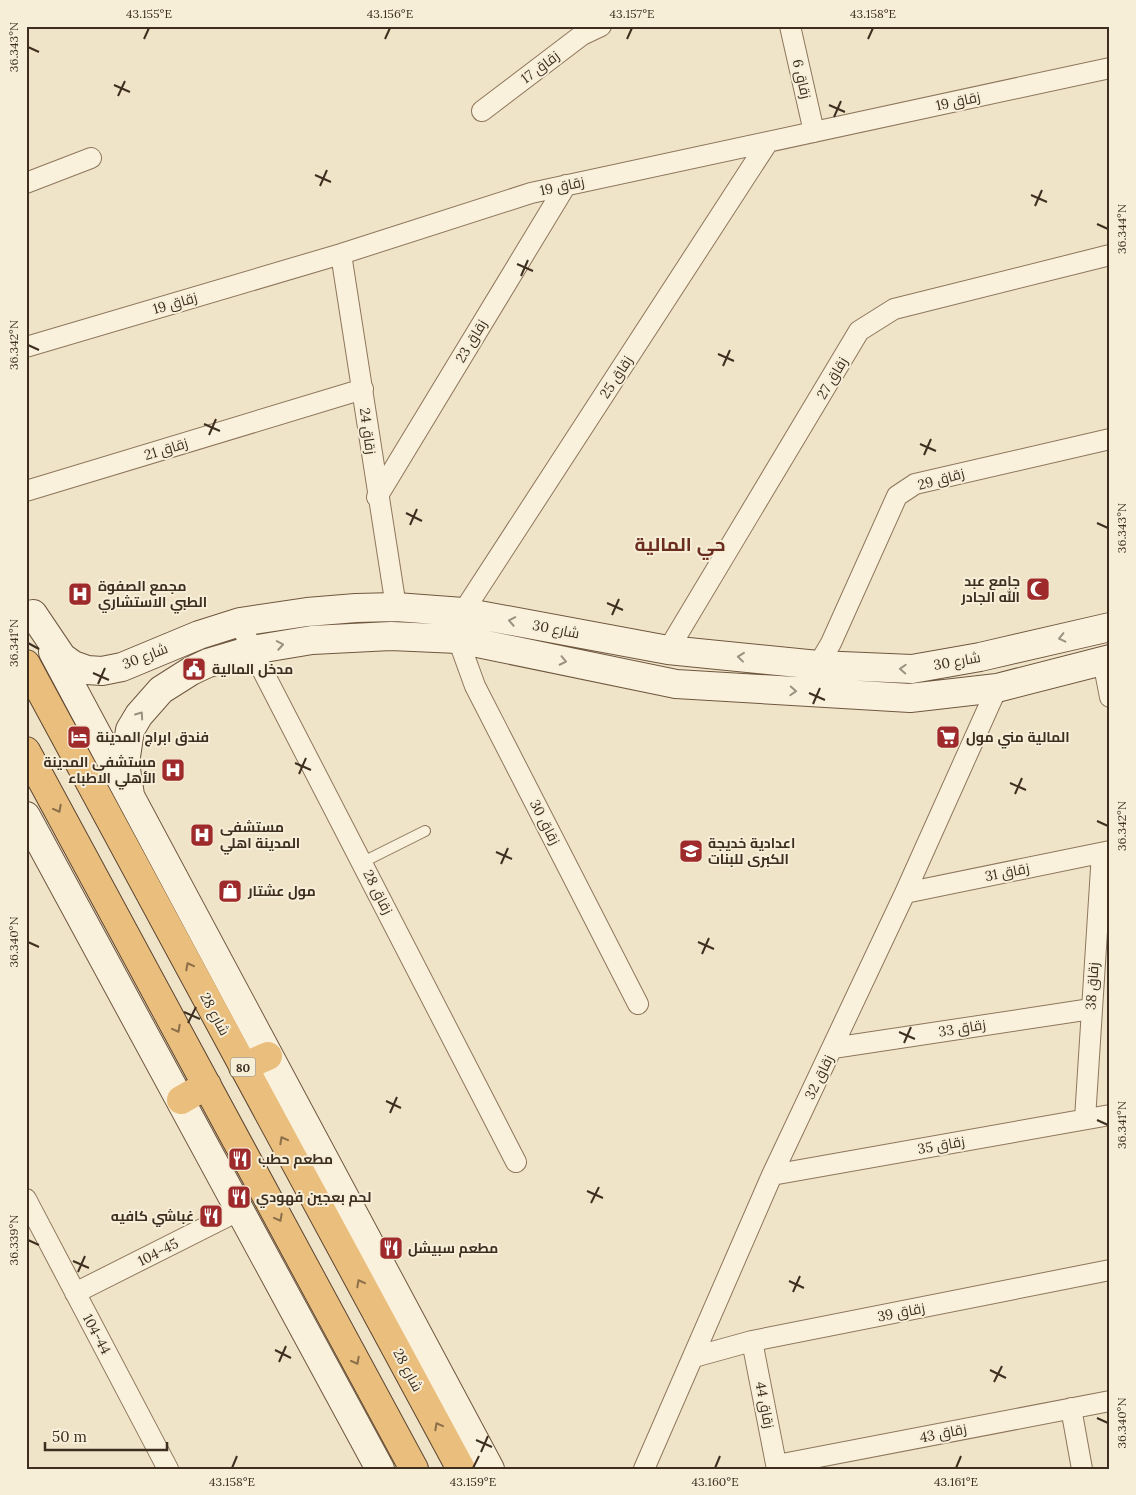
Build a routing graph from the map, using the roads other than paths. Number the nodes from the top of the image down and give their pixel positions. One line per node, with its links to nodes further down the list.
1 (601, 26): 4 (street, زقاق 17)
2 (790, 26): 5 (street, زقاق 6)
3 (1110, 68): 5 (street, زقاق 19)
4 (482, 111)
5 (814, 132): 6 (street, زقاق 19)
6 (768, 142): 9 (street, زقاق 19); 19 (street, زقاق 25)
7 (91, 158): 8 (street)
8 (26, 183)
9 (566, 185): 10 (street, زقاق 19); 16 (street, زقاق 23)
10 (341, 254): 12 (street, زقاق 19); 13 (street, زقاق 24)
11 (1110, 255): 24 (street, زقاق 27)
12 (26, 347)
13 (362, 389): 15 (street, زقاق 21); 16 (street, زقاق 24)
14 (1110, 439): 27 (street, زقاق 29)
15 (26, 491)
16 (377, 497): 18 (street, زقاق 24)
17 (29, 608): 20 (main road, شارع 30); 31 (main road)
18 (396, 608): 19 (main road, شارع 30); 20 (main road, شارع 30)
19 (463, 612): 22 (street); 24 (main road, شارع 30, one-way to 19)
20 (240, 622): 23 (street, زقاق 28)
21 (1110, 628): 27 (main road, شارع 30, one-way to 27)
22 (458, 639): 23 (main road, one-way to 22); 28 (main road, one-way to 28); 37 (street, زقاق 30)
23 (252, 650): 31 (main road, one-way to 23); 35 (street, زقاق 28)
24 (668, 650): 27 (main road, شارع 30, one-way to 24)
25 (1106, 660): 28 (main road); 29 (street)
26 (26, 664): 41 (highway, شارع 28 / 80, one-way to 26)
27 (818, 665)
28 (997, 688): 36 (street, زقاق 32)
29 (1110, 697)
30 (26, 751): 42 (highway, one-way to 42)
31 (130, 795): 40 (main road)
32 (26, 816): 43 (main road)
33 (425, 832): 35 (lane)
34 (1106, 852): 36 (street, زقاق 31); 38 (street, زقاق 38)
35 (363, 862): 46 (street, زقاق 28)
36 (904, 892): 39 (street, زقاق 32)
37 (638, 1004)
38 (1091, 1008): 39 (street, زقاق 33); 45 (street, زقاق 38)
39 (833, 1048): 47 (street, زقاق 32)
40 (268, 1056): 41 (highway); 61 (main road)
41 (243, 1067): 60 (highway, شارع 28 / 80, one-way to 41)
42 (207, 1085): 43 (highway); 59 (highway, one-way to 59)
43 (181, 1100): 49 (main road)
44 (1110, 1115): 45 (street, زقاق 35)
45 (1085, 1119): 47 (street, زقاق 35)
46 (516, 1162)
47 (772, 1175): 53 (street, زقاق 32)
48 (26, 1199): 51 (street, 104-44)
49 (240, 1210): 51 (street, 104-45); 58 (main road)
50 (1110, 1270): 52 (street, زقاق 39)
51 (75, 1293): 57 (street, 104-44)
52 (752, 1341): 53 (street, زقاق 39); 56 (street, زقاق 44)
53 (694, 1357): 62 (street, زقاق 32)
54 (1110, 1401): 55 (street, زقاق 43)
55 (1071, 1408): 56 (street, زقاق 43); 63 (street)
56 (777, 1467)
57 (168, 1469)
58 (380, 1469)
59 (414, 1469)
60 (461, 1469)
61 (490, 1469)
62 (644, 1469)
63 (1082, 1469)

